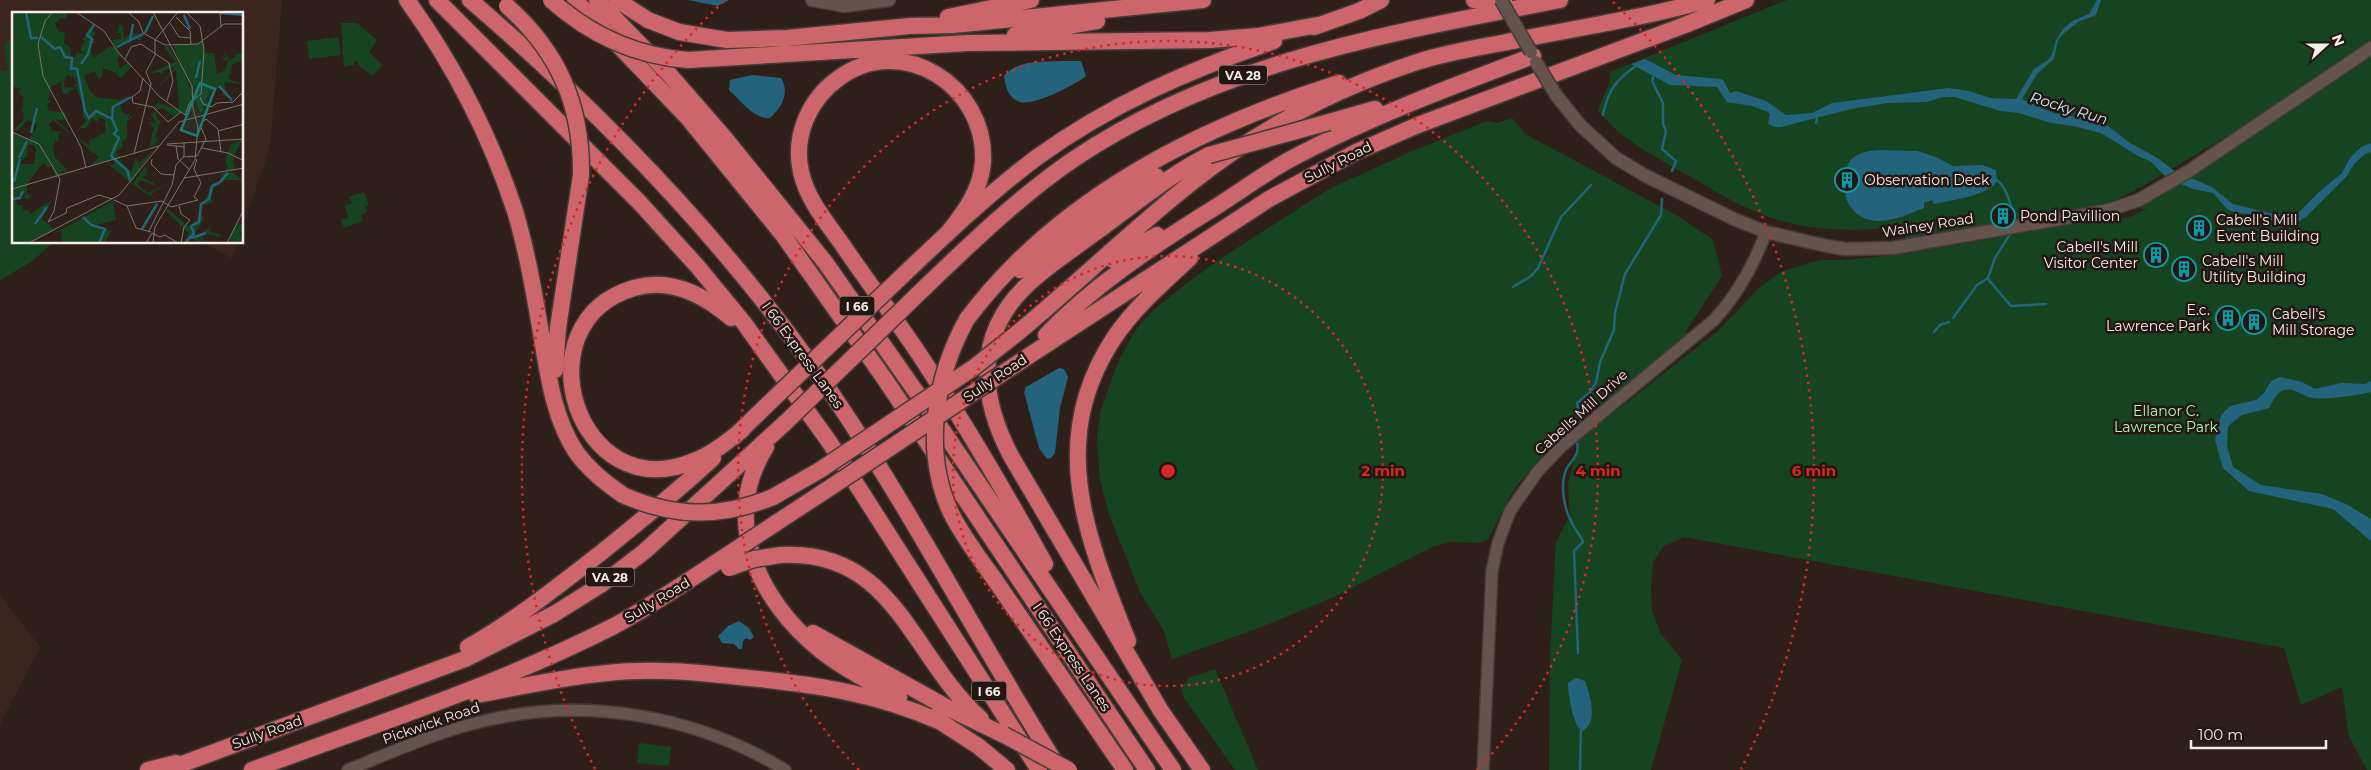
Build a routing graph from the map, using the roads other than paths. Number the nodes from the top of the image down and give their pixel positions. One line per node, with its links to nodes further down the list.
1 (407, 0): 38 (highway)
2 (437, 0): 36 (highway, I 66)
3 (458, 0): 29 (highway)
4 (470, 0): 29 (highway, I 66 Express Lanes)
5 (551, 0): 23 (highway, bridge)
6 (575, 0): 43 (highway, I 66 Express Lanes)
7 (597, 0): 44 (highway, I 66)
8 (617, 0): 22 (highway)
9 (812, 0): 10 (main road)
10 (889, 0)
11 (1031, 0): 22 (highway)
12 (1203, 0): 22 (highway)
13 (1216, 0): 23 (highway)
14 (1381, 0): 21 (highway)
15 (1474, 0): 16 (highway)
16 (1503, 0): 25 (main road, Walney Road, bridge)
17 (1560, 0): 39 (highway, Sully Road / VA 28, bridge)
18 (1707, 0): 26 (highway)
19 (1746, 0): 31 (highway, Sully Road)
20 (503, 3): 38 (highway, bridge)
21 (1323, 24): 23 (highway); 33 (highway)
22 (910, 26)
23 (968, 43)
24 (2371, 48): 32 (main road, Walney Road)
25 (1533, 57): 27 (highway); 32 (main road, Walney Road, bridge)
26 (1419, 61): 34 (highway); 35 (highway)
27 (1452, 87): 28 (highway, bridge); 30 (highway)
28 (1167, 175): 35 (highway); 49 (highway)
29 (658, 178): 58 (highway, I 66 Express Lanes)
30 (1255, 180): 34 (highway); 37 (highway)
31 (1269, 199): 37 (highway, Sully Road); 49 (highway)
32 (1766, 232): 65 (street, Cabells Mill Drive)
33 (947, 234): 40 (highway, bridge); 44 (highway)
34 (1070, 290): 38 (highway, bridge)
35 (967, 319): 60 (highway, bridge)
36 (759, 344): 40 (highway); 57 (highway, I 66)
37 (1024, 358): 41 (highway, Sully Road, bridge)
38 (560, 419)
39 (786, 422): 42 (highway); 45 (highway, Sully Road / VA 28)
40 (742, 430): 45 (highway)
41 (728, 562): 46 (highway, Sully Road); 47 (highway, bridge)
42 (754, 562): 47 (highway); 48 (highway)
43 (1056, 634): 61 (highway, I 66 Express Lanes); 62 (highway)
44 (1083, 637): 63 (highway, I 66)
45 (402, 683): 50 (highway, Sully Road / VA 28)
46 (440, 701): 48 (highway); 53 (highway, Sully Road)
47 (969, 714): 59 (highway, bridge)
48 (941, 722): 56 (highway)
49 (1171, 725): 64 (highway)
50 (226, 748): 51 (highway); 52 (highway, Sully Road / VA 28)
51 (148, 770)
52 (166, 770)
53 (252, 770)
54 (348, 770): 55 (street, Pickwick Road)
55 (785, 770)
56 (1007, 770)
57 (1039, 770)
58 (1060, 770)
59 (1069, 770)
60 (1124, 770)
61 (1148, 770)
62 (1159, 770)
63 (1173, 770)
64 (1202, 770)
65 (1482, 770)

